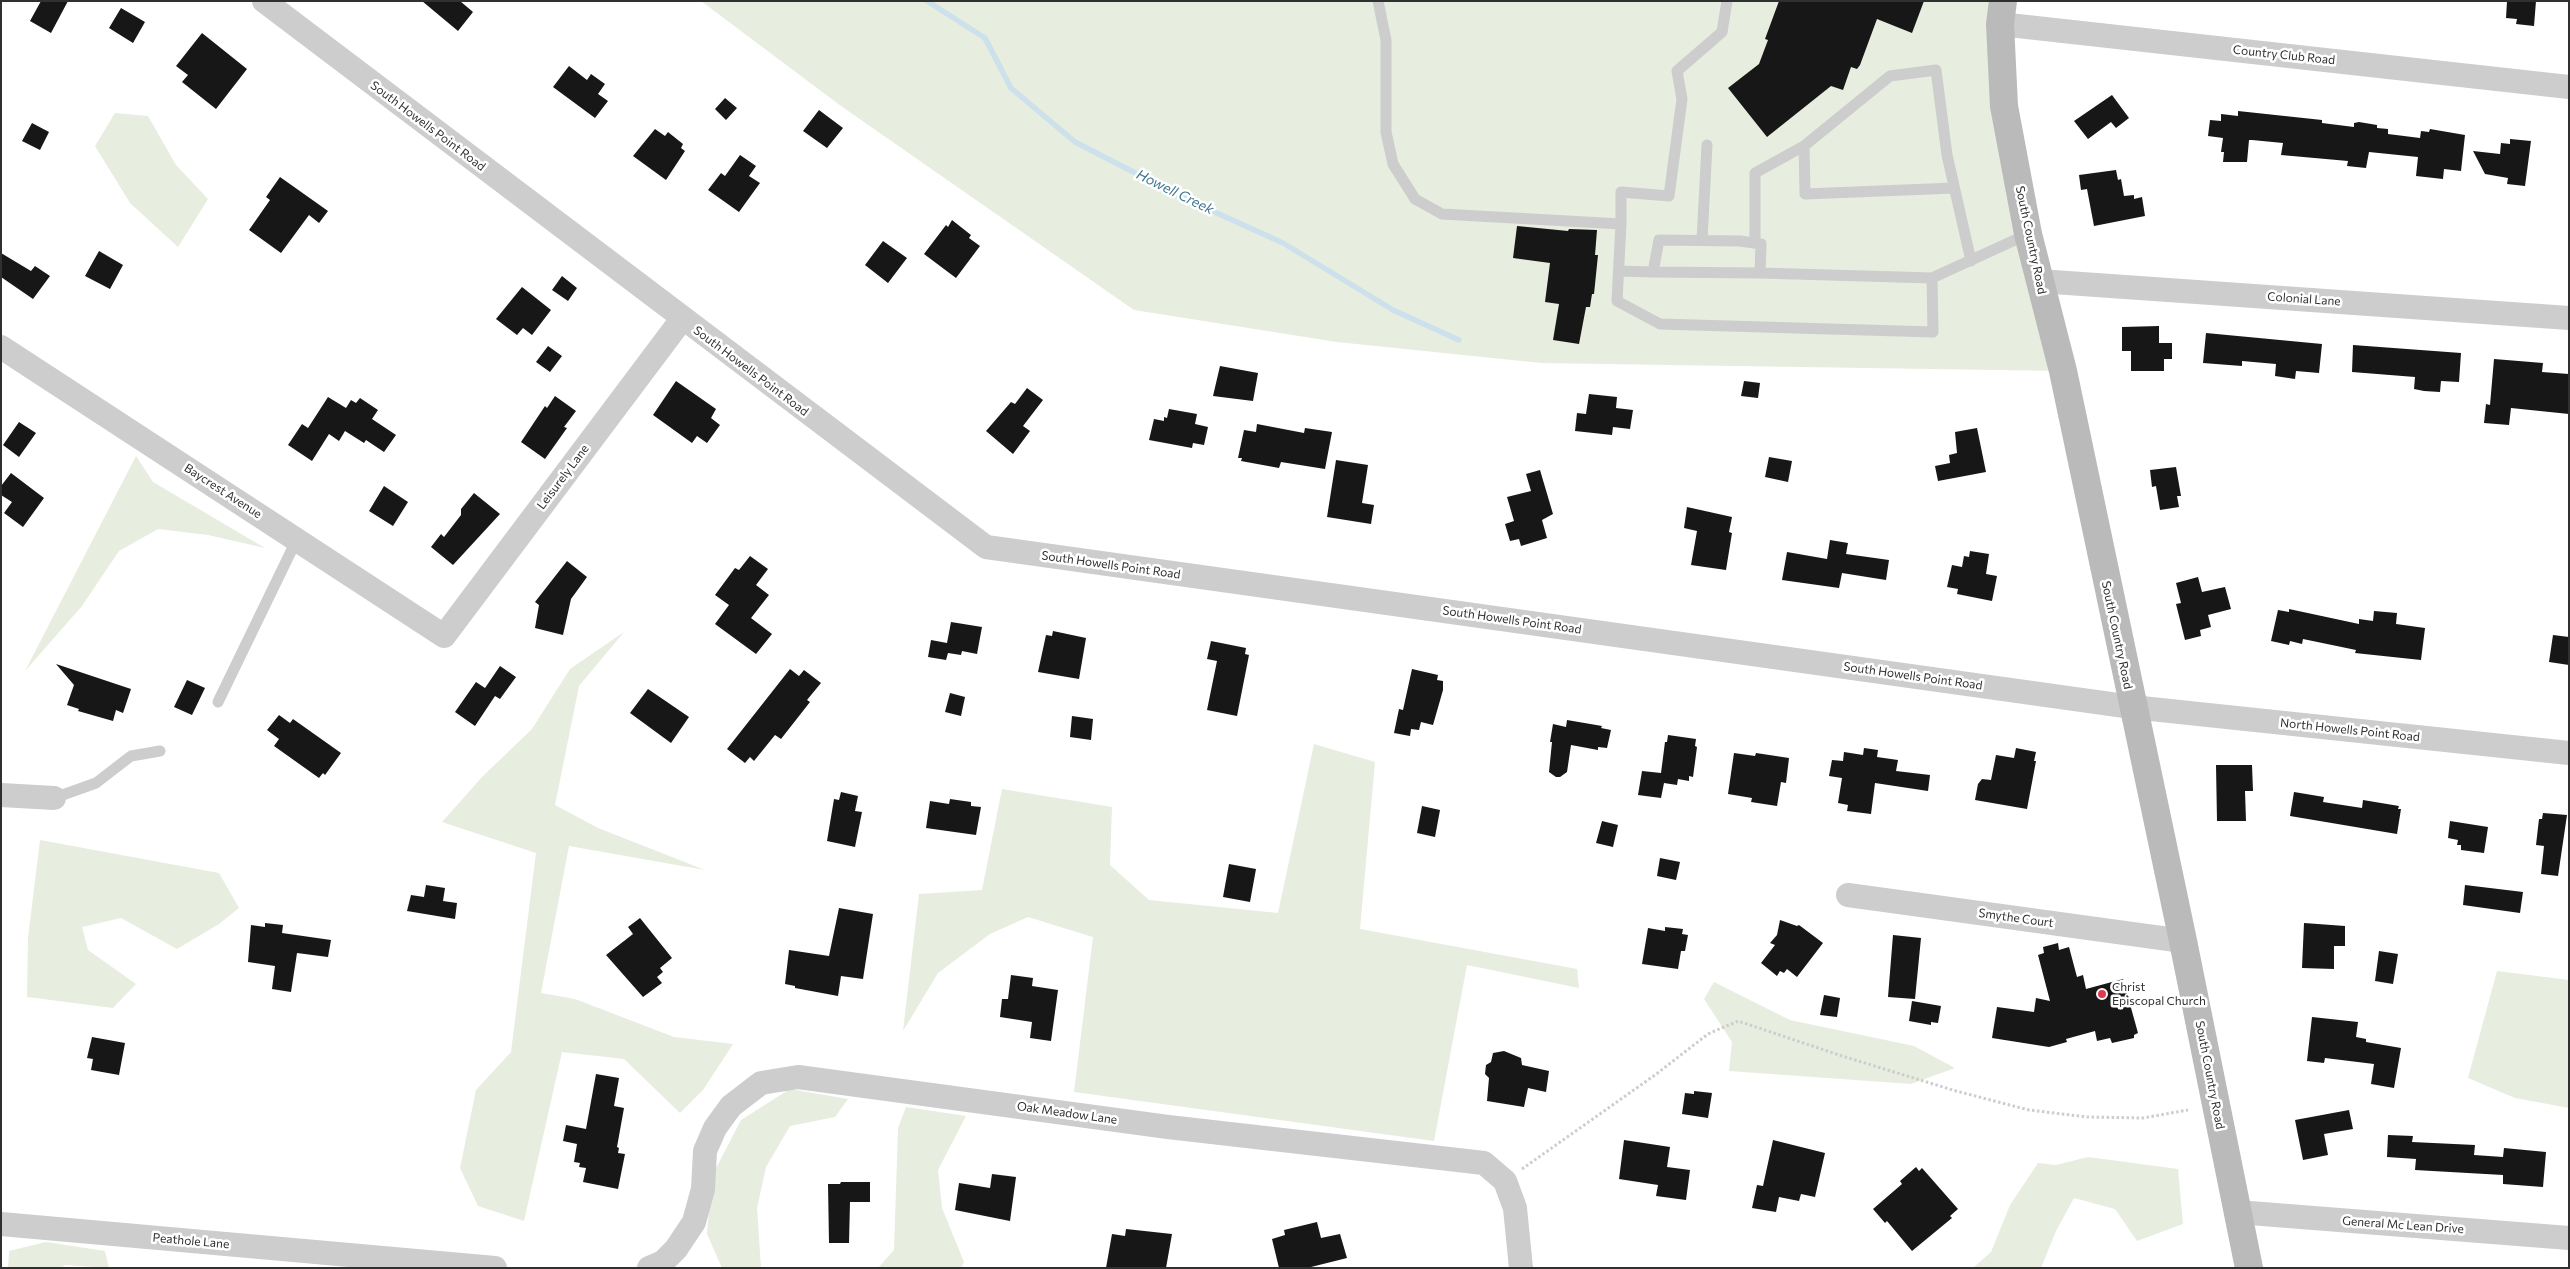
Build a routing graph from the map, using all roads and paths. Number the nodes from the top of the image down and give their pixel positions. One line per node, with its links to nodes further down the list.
1 (264, 1): 20 (street, South Howells Point Road)
2 (1378, 1): 9 (lane)
3 (1727, 1): 9 (lane)
4 (2002, 13): 5 (street, Country Club Road); 10 (main road, South Country Road)
5 (2569, 87)
6 (1707, 145): 11 (lane)
7 (1804, 146): 8 (lane); 8 (lane); 12 (lane)
8 (1954, 188): 13 (lane)
9 (1621, 224): 14 (lane)
10 (2028, 234): 13 (lane); 18 (main road, South Country Road)
11 (1702, 240): 12 (lane); 15 (lane)
12 (1755, 243): 16 (lane)
13 (1971, 260): 17 (lane)
14 (1619, 271): 15 (lane); 17 (lane)
15 (1653, 272): 16 (lane)
16 (1760, 273): 17 (lane)
17 (1932, 278)
18 (2039, 281): 19 (street, Colonial Lane); 25 (main road, South Country Road)
19 (2569, 318)
20 (682, 319): 23 (street, Leisurely Lane); 25 (street, South Howells Point Road)
21 (1, 347): 22 (street, Baycrest Avenue)
22 (296, 539): 23 (street, Baycrest Avenue); 24 (lane)
23 (444, 636)
24 (218, 702)
25 (2132, 707): 27 (street, North Howells Point Road); 31 (main road, South Country Road)
26 (160, 751): 29 (lane)
27 (2569, 753)
28 (1, 795): 29 (street)
29 (54, 798)
30 (1848, 895): 31 (street, Smythe Court)
31 (2183, 941): 34 (main road, South Country Road)
32 (2188, 1110): 33 (path)
33 (1505, 1181): 39 (street, Oak Meadow Lane); 40 (street, Oak Meadow Lane)
34 (2237, 1212): 36 (street, General Mc Lean Drive); 41 (main road, South Country Road)
35 (1, 1224): 37 (street, Peathole Lane)
36 (2569, 1238)
37 (369, 1262): 38 (street)
38 (495, 1268)
39 (649, 1268)
40 (1521, 1268)
41 (2249, 1268)

